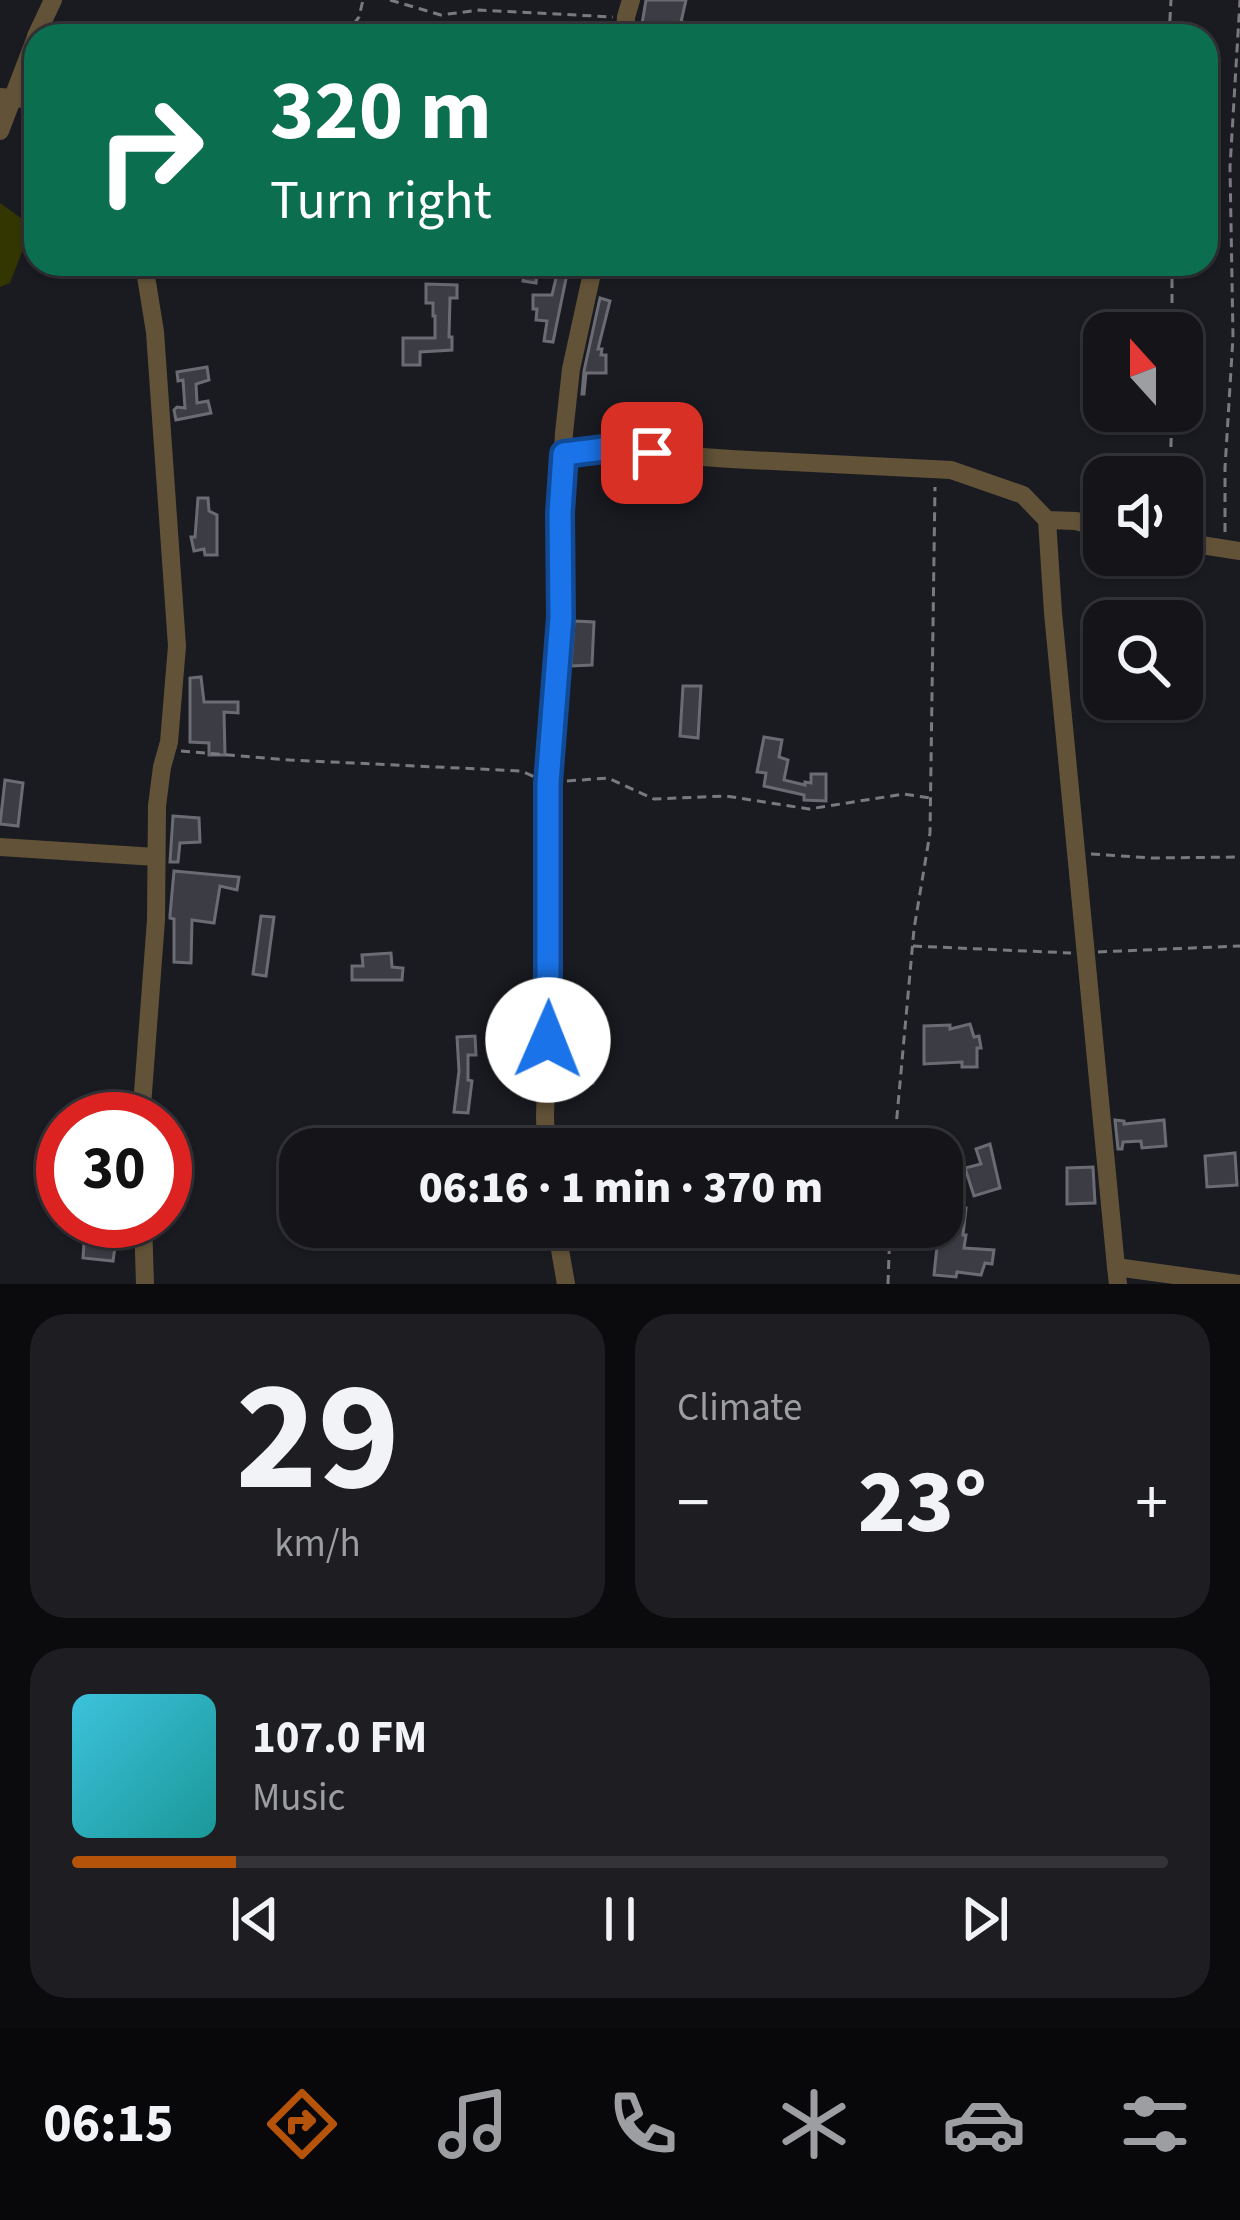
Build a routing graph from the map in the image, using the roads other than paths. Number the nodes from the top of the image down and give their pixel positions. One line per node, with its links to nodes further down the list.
1 (24, 61): 2 (street)
2 (7, 96): 3 (street)
3 (0, 131)
4 (146, 276): 12 (street)
5 (591, 276): 6 (street)
6 (564, 454): 7 (street); 14 (street)
7 (1047, 520): 8 (street); 17 (street)
8 (1083, 523)
9 (1203, 545): 10 (street)
10 (1233, 550)
11 (0, 847): 12 (street)
12 (156, 857): 13 (street)
13 (143, 1092)
14 (545, 1128)
15 (144, 1248): 18 (street)
16 (560, 1248): 19 (street)
17 (1117, 1275): 20 (street)
18 (145, 1284)
19 (566, 1284)
20 (1240, 1284)

